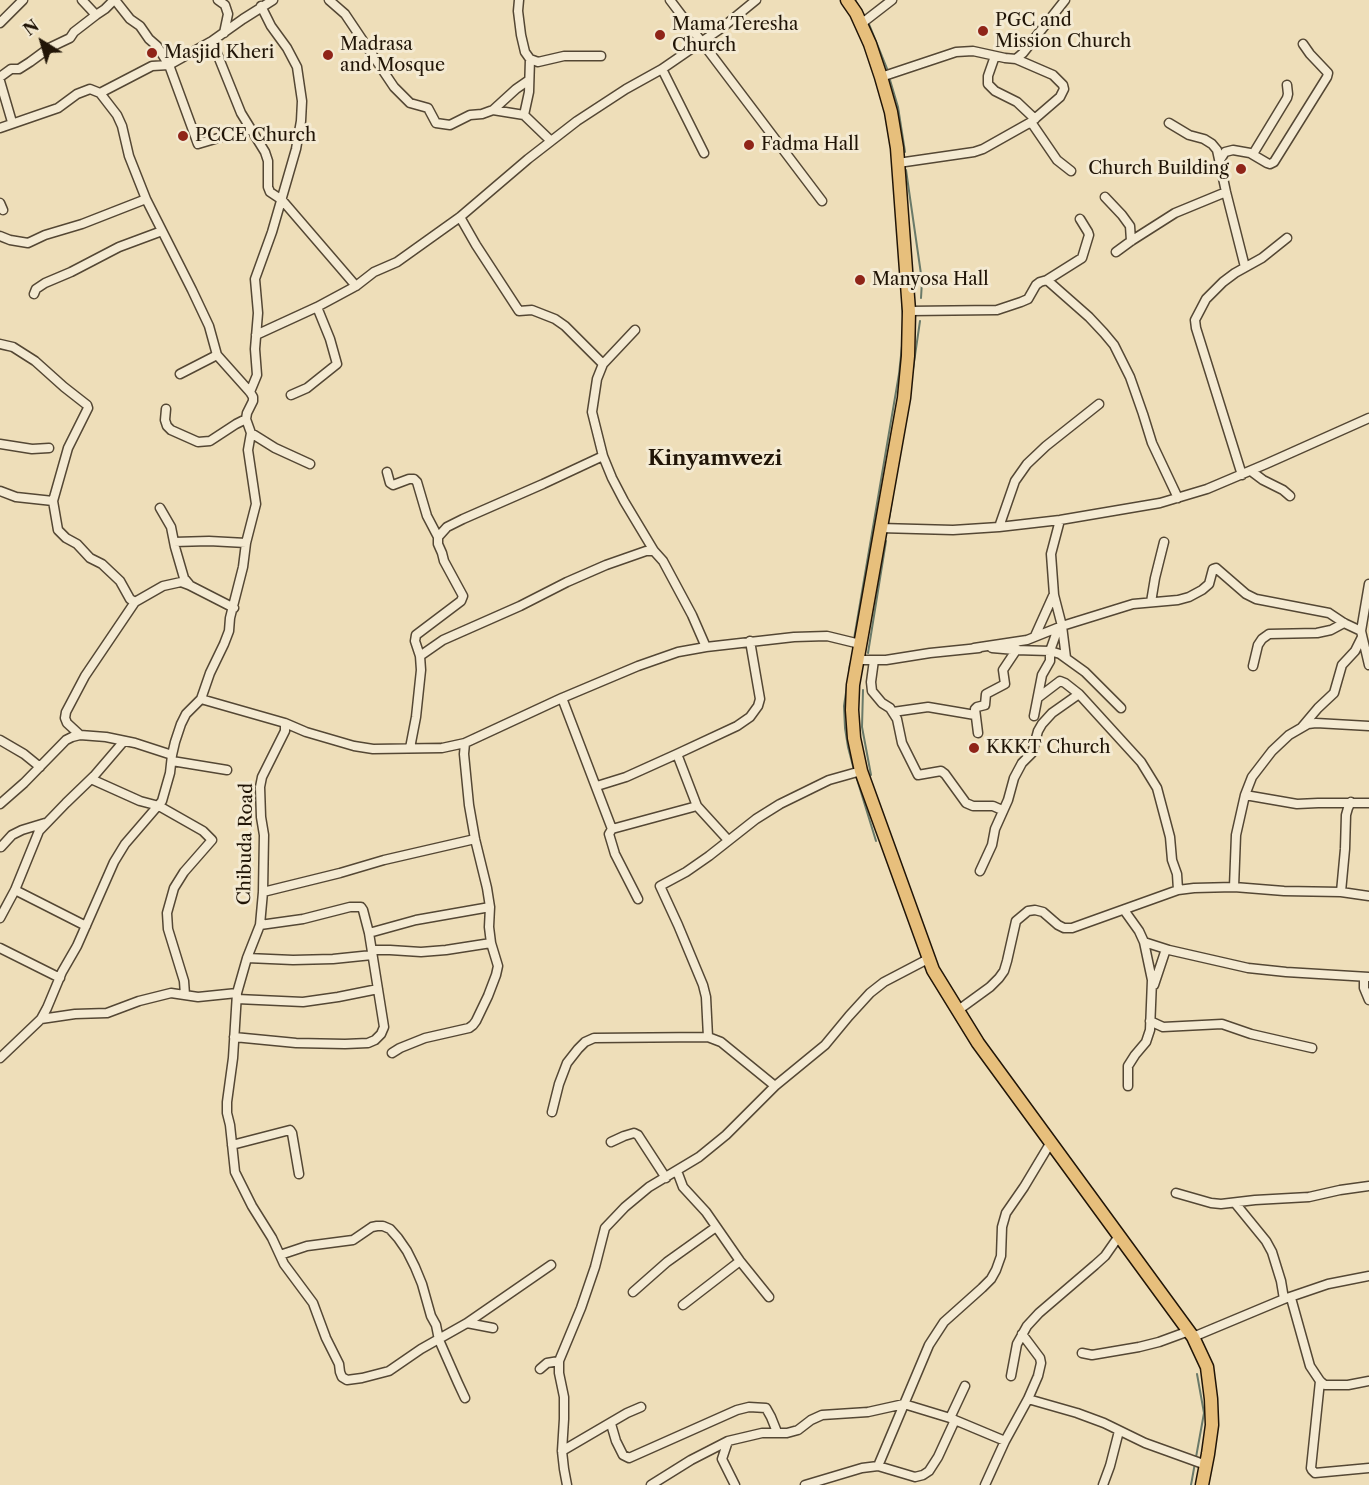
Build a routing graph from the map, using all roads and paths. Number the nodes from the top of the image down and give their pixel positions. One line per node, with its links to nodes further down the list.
1 (22, 0): 15 (street)
2 (82, 0): 14 (street)
3 (114, 0): 14 (street); 25 (street)
4 (218, 0): 17 (street)
5 (273, 0): 13 (street)
6 (329, 0): 32 (street)
7 (519, 0): 23 (street)
8 (670, 0): 19 (street)
9 (756, 0): 19 (street)
10 (847, 0): 16 (main road)
11 (892, 0): 16 (street)
12 (1065, 0): 24 (street)
13 (261, 6): 17 (street); 48 (street)
14 (96, 15): 28 (street)
15 (0, 23)
16 (861, 24): 27 (main road)
17 (224, 33): 18 (street)
18 (212, 41): 25 (street); 38 (street)
19 (702, 42): 26 (street); 49 (street)
20 (1303, 44): 41 (street)
21 (601, 56): 23 (street)
22 (995, 56): 24 (street); 27 (street); 34 (street)
23 (530, 59): 29 (street)
24 (1016, 59): 34 (street)
25 (169, 65): 31 (street); 38 (street)
26 (662, 69): 39 (street); 40 (street)
27 (882, 77): 43 (main road)
28 (0, 79): 35 (street)
29 (529, 80): 32 (street); 33 (street)
30 (1287, 85): 41 (street)
31 (100, 93): 35 (street); 47 (street)
32 (493, 110): 33 (street)
33 (524, 115): 39 (street)
34 (1033, 120): 43 (street); 44 (street)
35 (12, 122): 37 (street)
36 (1169, 123): 42 (street)
37 (0, 128)
38 (251, 129): 48 (street)
39 (551, 141): 50 (street)
40 (704, 153)
41 (1252, 154): 42 (street)
42 (1220, 160): 45 (street)
43 (898, 163): 62 (main road)
44 (1071, 171)
45 (1226, 192): 55 (street); 57 (street)
46 (1105, 197): 55 (street)
47 (146, 199): 52 (street); 53 (street)
48 (282, 200): 59 (street); 64 (street)
49 (822, 201)
50 (460, 217): 59 (street); 67 (street)
51 (1080, 219): 58 (street)
52 (162, 231): 60 (street); 66 (street)
53 (0, 236)
54 (1287, 238): 57 (street)
55 (1131, 240): 56 (street)
56 (1116, 252)
57 (1245, 267): 81 (street)
58 (1047, 280): 62 (street); 84 (street)
59 (356, 286): 61 (street)
60 (34, 294)
61 (317, 308): 64 (street); 70 (street)
62 (909, 311): 89 (main road)
63 (634, 330): 67 (street)
64 (256, 334): 69 (street)
65 (0, 344): 85 (street)
66 (217, 354): 68 (street); 69 (street)
67 (603, 364): 78 (street)
68 (180, 374)
69 (250, 392): 74 (street)
70 (291, 395)
71 (1099, 404): 88 (street)
72 (166, 409): 74 (street)
73 (1369, 417): 81 (street)
74 (246, 419): 75 (street)
75 (251, 433): 79 (street); 93 (street)
76 (0, 444): 77 (street)
77 (50, 448)
78 (603, 456): 90 (street); 94 (street)
79 (310, 464)
80 (387, 472): 90 (street)
81 (1246, 473): 83 (street); 84 (street)
82 (0, 491): 85 (street)
83 (1290, 496)
84 (1178, 498): 87 (street)
85 (53, 501): 98 (street)
86 (160, 508): 91 (street)
87 (1060, 520): 88 (street); 97 (street)
88 (999, 526): 89 (street)
89 (880, 528): 106 (main road)
90 (438, 537): 112 (street)
91 (174, 542): 93 (street); 95 (street)
92 (1164, 542): 99 (street)
93 (246, 543): 100 (street)
94 (654, 551): 107 (street); 112 (street)
95 (189, 585): 98 (street); 100 (street)
96 (1369, 587): 103 (street)
97 (1054, 595): 102 (street); 104 (street)
98 (135, 602): 130 (street)
99 (1151, 602): 101 (street); 102 (street)
100 (234, 608): 121 (street)
101 (1344, 623): 103 (street); 117 (street)
102 (1059, 628): 104 (street); 110 (street); 113 (street)
103 (1362, 634): 111 (street); 128 (street)
104 (1031, 638): 108 (street); 109 (street)
105 (750, 641): 106 (street); 107 (street); 135 (street)
106 (860, 644): 114 (main road)
107 (706, 647): 120 (street)
108 (974, 648): 109 (street); 115 (street)
109 (1015, 651): 110 (street); 124 (street)
110 (1050, 651): 113 (street); 119 (street)
111 (1367, 652): 116 (street)
112 (420, 656): 134 (street)
113 (1066, 658): 122 (street)
114 (857, 660): 115 (street); 139 (main road)
115 (874, 660): 123 (street)
116 (1369, 665)
117 (1253, 666)
118 (1079, 694): 119 (street); 148 (street); 157 (street)
119 (1038, 697): 125 (street)
120 (562, 698): 133 (street); 141 (street)
121 (201, 699): 126 (street); 136 (street)
122 (1121, 708)
123 (893, 712): 124 (street); 148 (street)
124 (975, 715): 129 (street)
125 (1034, 716)
126 (285, 723): 134 (street); 158 (street, Chibuda Road)
127 (1369, 726): 128 (street)
128 (1302, 727): 142 (street)
129 (978, 733)
130 (80, 735): 132 (street); 137 (street)
131 (0, 740): 137 (street)
132 (124, 741): 136 (street); 140 (street)
133 (465, 743): 134 (street); 151 (street)
134 (410, 748)
135 (677, 754): 141 (street); 147 (street)
136 (172, 758): 138 (street); 146 (street)
137 (40, 767): 145 (street)
138 (226, 770)
139 (861, 771): 152 (street); 174 (main road)
140 (91, 779): 146 (street); 149 (street)
141 (597, 786): 150 (street)
142 (1245, 795): 143 (street); 155 (street)
143 (1351, 802): 144 (street); 159 (street)
144 (1369, 803)
145 (0, 804)
146 (159, 806): 166 (street); 179 (street)
147 (697, 806): 150 (street); 152 (street)
148 (1002, 810): 154 (street)
149 (45, 823): 153 (street); 156 (street)
150 (612, 829): 161 (street)
151 (475, 838): 158 (street); 162 (street)
152 (728, 840): 186 (street)
153 (1, 846)
154 (980, 871)
155 (1234, 887): 157 (street); 159 (street)
156 (15, 890): 164 (street); 166 (street)
157 (1178, 890): 163 (street)
158 (263, 892): 165 (street, Chibuda Road)
159 (1341, 892): 160 (street)
160 (1369, 896)
161 (638, 899)
162 (490, 907): 167 (street); 169 (street)
163 (1124, 910): 168 (street); 182 (street)
164 (0, 918)
165 (260, 925): 167 (street); 173 (street, Chibuda Road)
166 (86, 926): 176 (street)
167 (369, 933): 172 (street)
168 (1144, 942): 171 (street); 177 (street)
169 (491, 944): 172 (street); 188 (street)
170 (0, 948): 176 (street)
171 (1166, 949): 175 (street); 177 (street)
172 (372, 953): 173 (street); 178 (street)
173 (247, 958): 180 (street, Chibuda Road)
174 (928, 959): 182 (main road); 190 (street)
175 (1366, 977): 181 (street)
176 (60, 978): 183 (street)
177 (1152, 988): 184 (street)
178 (378, 989): 180 (street); 185 (street)
179 (185, 995): 180 (street); 183 (street)
180 (237, 996): 185 (street, Chibuda Road)
181 (1369, 1000)
182 (957, 1011): 194 (main road)
183 (41, 1019): 189 (street)
184 (1150, 1021): 187 (street); 191 (street)
185 (234, 1037): 195 (street, Chibuda Road)
186 (708, 1037): 190 (street); 192 (street)
187 (1312, 1048)
188 (392, 1053)
189 (0, 1058)
190 (775, 1086): 196 (street)
191 (1128, 1086)
192 (552, 1112)
193 (611, 1142): 198 (street)
194 (1050, 1142): 203 (main road); 226 (street)
195 (232, 1145): 197 (street); 204 (street, Chibuda Road)
196 (677, 1172): 198 (street); 202 (street)
197 (299, 1174)
198 (666, 1178): 218 (street)
199 (1369, 1186): 201 (street)
200 (1176, 1193): 201 (street)
201 (1235, 1203): 210 (street)
202 (716, 1227): 205 (street); 208 (street)
203 (1119, 1236): 214 (street); 215 (main road)
204 (280, 1255): 216 (street); 216 (street, Chibuda Road)
205 (740, 1261): 209 (street); 211 (street)
206 (551, 1265): 212 (street)
207 (1369, 1276): 210 (street)
208 (633, 1292)
209 (769, 1297)
210 (1288, 1299): 215 (street); 221 (street)
211 (683, 1305)
212 (467, 1323): 213 (street); 216 (street)
213 (493, 1328)
214 (1022, 1334): 220 (street); 225 (street)
215 (1191, 1334): 217 (street); 235 (main road)
216 (439, 1340): 224 (street)
217 (1082, 1353)
218 (559, 1361): 219 (street); 234 (street)
219 (540, 1369)
220 (1011, 1376)
221 (1320, 1381): 222 (street); 237 (street)
222 (1368, 1383)
223 (965, 1386): 228 (street)
224 (465, 1398)
225 (1028, 1399): 230 (street); 233 (street)
226 (904, 1404): 228 (street); 231 (street); 236 (street)
227 (641, 1407): 229 (street)
228 (953, 1419): 233 (street); 236 (street)
229 (611, 1424): 231 (street); 234 (street)
230 (1119, 1431): 235 (street); 243 (street)
231 (777, 1432): 232 (street)
232 (728, 1441): 239 (street); 240 (street)
233 (1005, 1442): 242 (street)
234 (562, 1451): 238 (street)
235 (1206, 1465): 244 (main road)
236 (878, 1466): 241 (street)
237 (1369, 1468)
238 (567, 1485)
239 (651, 1485)
240 (735, 1485)
241 (805, 1485)
242 (985, 1485)
243 (1103, 1485)
244 (1202, 1485)

